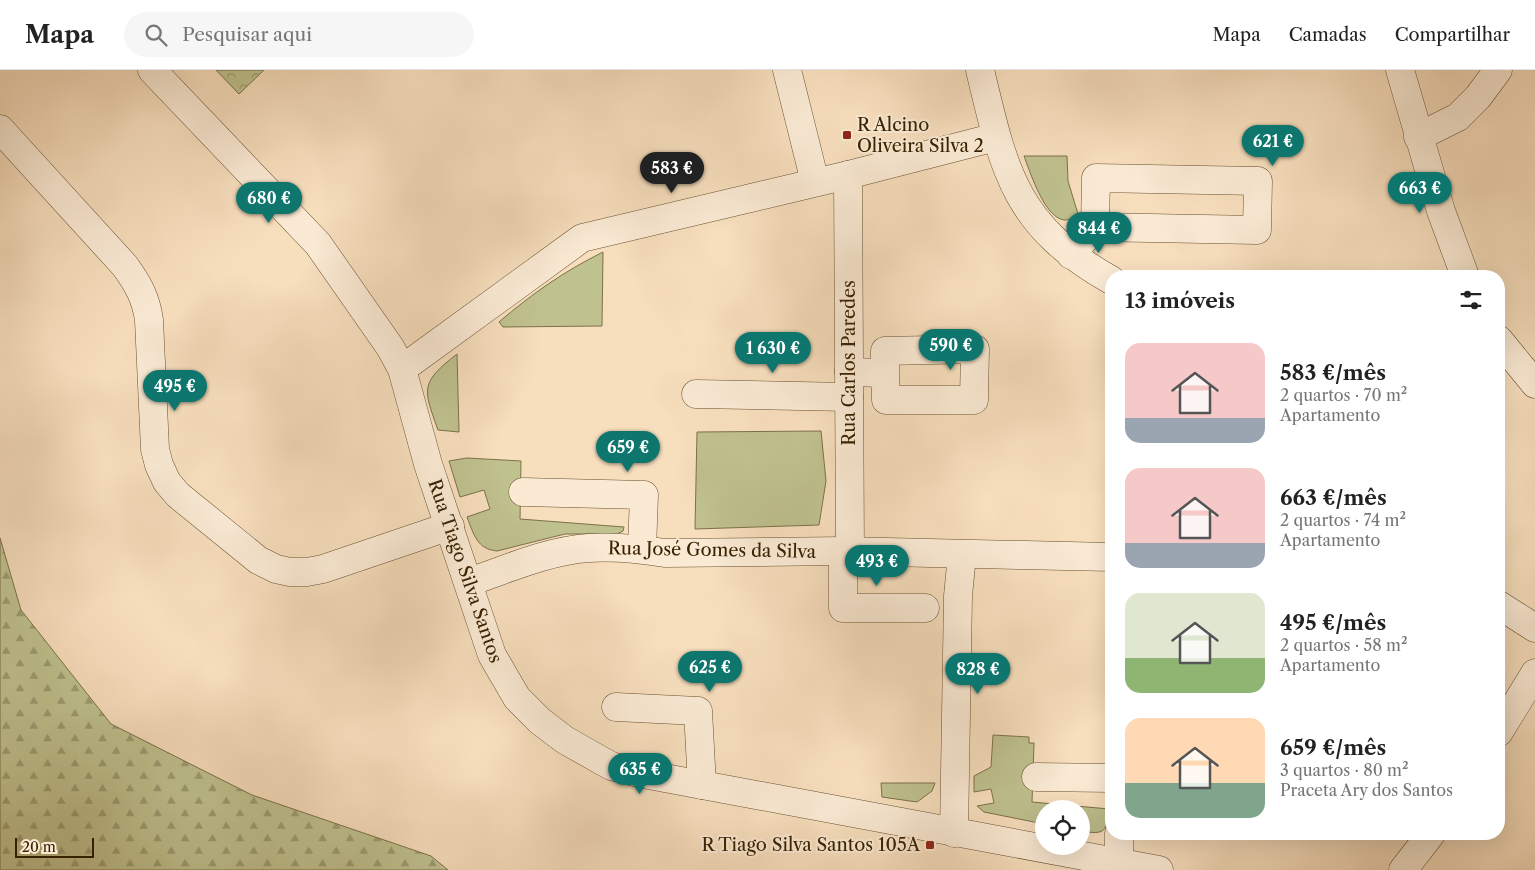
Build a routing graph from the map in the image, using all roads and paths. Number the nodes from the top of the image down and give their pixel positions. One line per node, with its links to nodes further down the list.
1 (152, 70): 16 (street, Rua Tiago Silva Santos)
2 (787, 70): 10 (street)
3 (980, 70): 7 (street)
4 (1498, 70): 8 (street)
5 (1405, 72): 8 (street)
6 (0, 129): 22 (street)
7 (996, 137): 9 (street); 12 (street)
8 (1418, 137): 13 (street)
9 (848, 175): 10 (street); 18 (street, Rua Carlos Paredes)
10 (815, 182): 16 (street)
11 (1095, 227): 11 (street); 12 (street)
12 (1070, 255): 14 (street)
13 (1463, 270)
14 (1105, 276)
15 (1505, 347): 19 (street)
16 (402, 369): 22 (street, Rua Tiago Silva Santos)
17 (885, 373): 18 (street)
18 (849, 384): 20 (street); 24 (street, Rua Carlos Paredes)
19 (1535, 384)
20 (696, 394)
21 (523, 492): 23 (street)
22 (450, 526): 27 (street, Rua Tiago Silva Santos)
23 (642, 549): 24 (street, Rua José Gomes da Silva); 27 (street, Rua José Gomes da Silva)
24 (846, 551): 25 (street, Rua José Gomes da Silva); 28 (street, Rua Carlos Paredes)
25 (962, 555): 26 (street, Rua José Gomes da Silva); 37 (street)
26 (1105, 557)
27 (469, 582): 36 (street, Rua Tiago Silva Santos)
28 (925, 608)
29 (1505, 609): 30 (street)
30 (1535, 628)
31 (1535, 672): 33 (street)
32 (616, 707): 36 (street)
33 (1505, 722)
34 (1036, 777): 35 (street)
35 (1105, 778)
36 (702, 785): 37 (street, Rua Tiago Silva Santos)
37 (954, 833): 40 (street, Rua Tiago Silva Santos)
38 (1119, 840): 40 (street)
39 (1426, 840): 42 (street)
40 (1119, 862): 41 (street, Rua Tiago Silva Santos)
41 (1159, 870)
42 (1403, 870)

